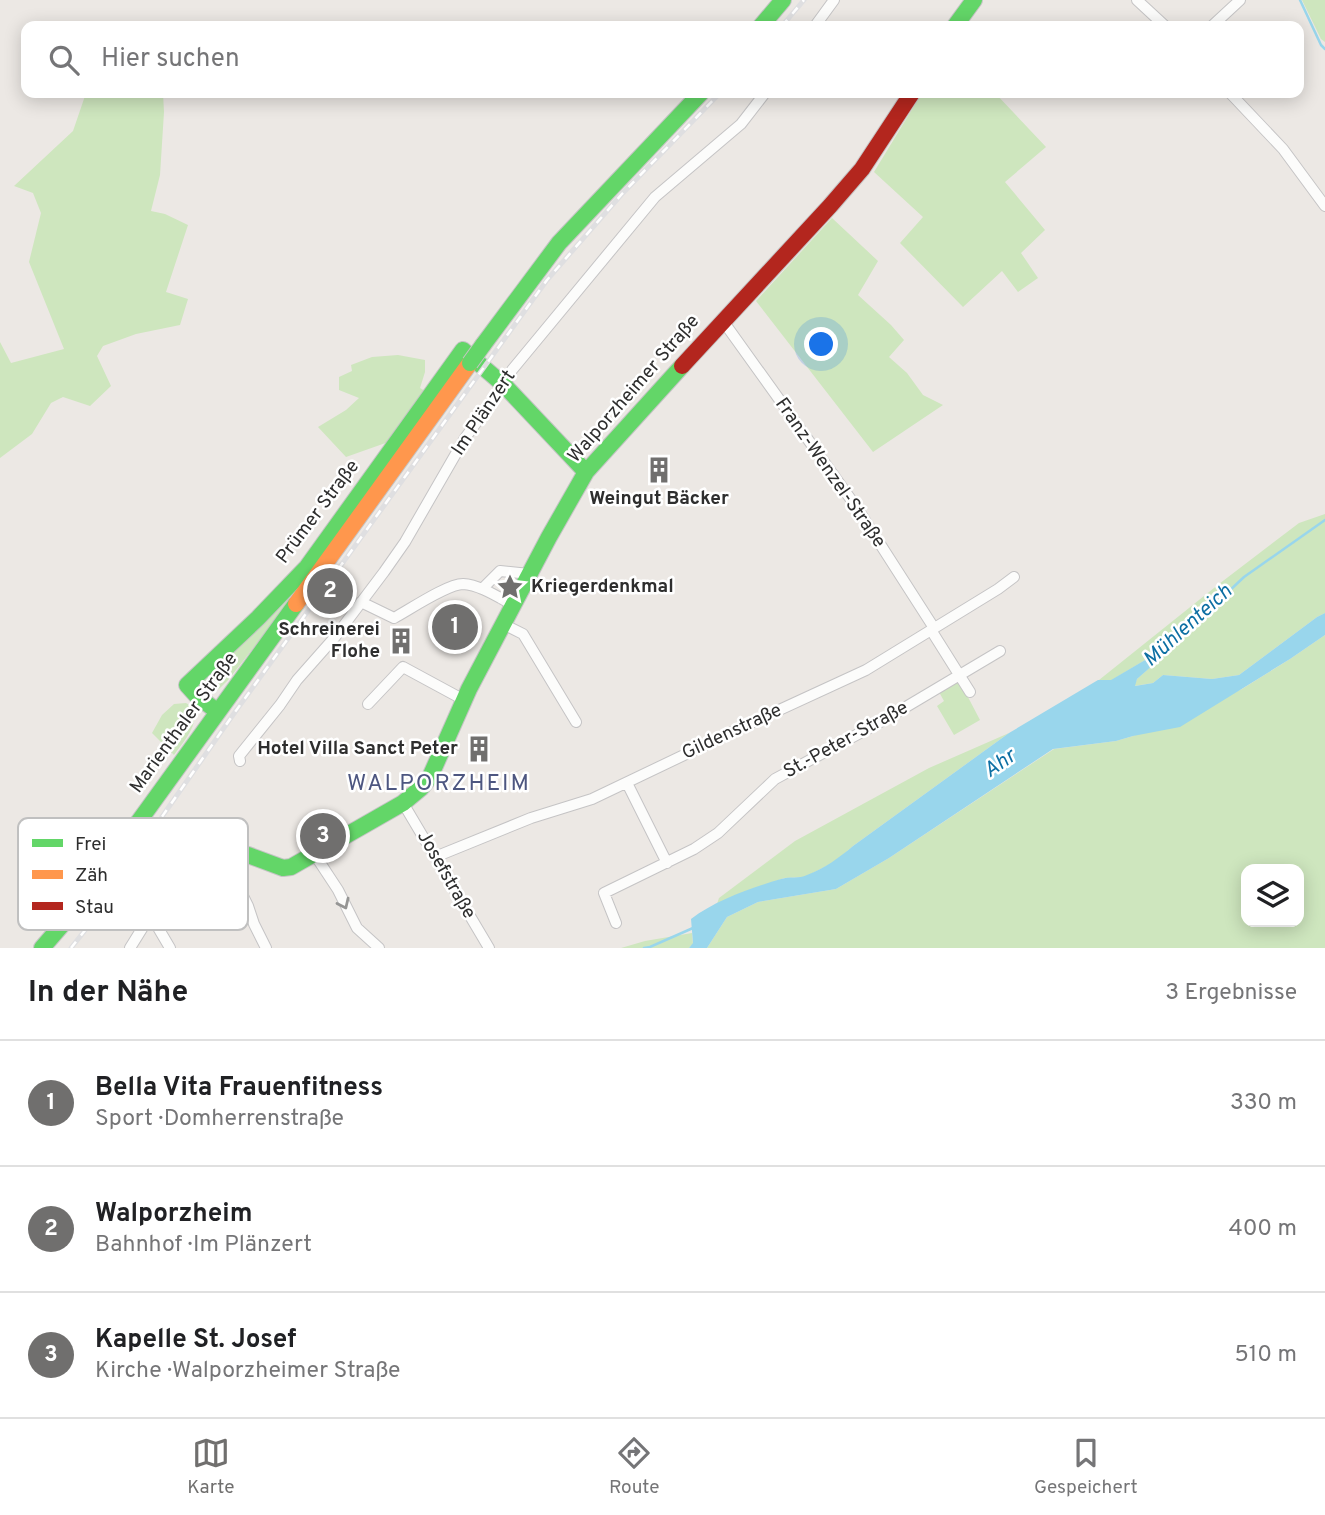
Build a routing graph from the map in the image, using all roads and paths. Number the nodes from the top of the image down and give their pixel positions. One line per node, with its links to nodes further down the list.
1 (783, 0): 6 (street)
2 (834, 0): 7 (street)
3 (1240, 0): 10 (street)
4 (967, 2): 8 (street)
5 (1143, 2): 9 (street)
6 (765, 21)
7 (819, 21)
8 (958, 21)
9 (1160, 21)
10 (1217, 21)
11 (696, 98): 17 (street, bridge)
12 (761, 98): 18 (street, Im Plänzert)
13 (909, 98): 16 (street, Walporzheimer Straße)
14 (1235, 98): 15 (street)
15 (1325, 206)
16 (723, 321): 19 (street, Walporzheimer Straße); 26 (street, Franz-Wenzel-Straße)
17 (467, 356): 18 (street); 32 (street, Marienthaler Straße); 32 (street, Prümer Straße)
18 (504, 385): 19 (street); 23 (street, Im Plänzert)
19 (586, 472): 20 (street, Walporzheimer Straße)
20 (529, 574): 22 (street); 24 (street, Walporzheimer Straße)
21 (1014, 577): 26 (street, Gildenstraße)
22 (482, 589): 23 (street); 24 (street)
23 (361, 602): 34 (street, Im Plänzert)
24 (513, 605): 25 (street, Walporzheimer Straße)
25 (503, 624): 30 (street, Walporzheimer Straße); 33 (street)
26 (932, 629): 28 (street, Franz-Wenzel-Straße); 35 (street, Gildenstraße)
27 (1000, 651): 28 (street, St.-Peter-Straße)
28 (960, 676): 29 (street, Franz-Wenzel-Straße); 41 (street, St.-Peter-Straße)
29 (970, 692)
30 (464, 700): 31 (street); 36 (street, Walporzheimer Straße)
31 (368, 704)
32 (218, 712): 37 (street, Marienthaler Straße)
33 (576, 722)
34 (240, 761)
35 (627, 783): 40 (street, Gildenstraße); 41 (street)
36 (403, 803): 39 (street, Walporzheimer Straße); 40 (street, Josefstraße)
37 (141, 818)
38 (248, 855): 39 (street, Walporzheimer Straße)
39 (315, 855): 51 (street, one-way to 51)
40 (435, 858): 52 (street, Josefstraße)
41 (667, 863): 43 (street, St.-Peter-Straße)
42 (248, 906): 50 (street)
43 (616, 922)
44 (58, 930): 47 (street, Marienthaler Straße)
45 (141, 930): 48 (street)
46 (159, 930): 49 (street)
47 (43, 948)
48 (130, 948)
49 (170, 948)
50 (266, 948)
51 (379, 948)
52 (489, 948)

